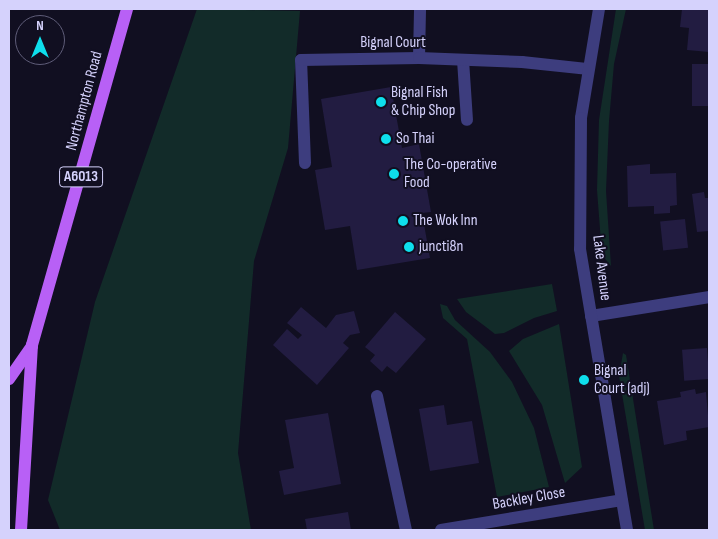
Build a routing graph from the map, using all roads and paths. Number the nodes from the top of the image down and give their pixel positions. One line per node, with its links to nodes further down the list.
1 (127, 9): 11 (main road, Northampton Road / A6013)
2 (420, 9): 4 (street)
3 (599, 9): 6 (street, Lake Avenue)
4 (419, 58): 5 (street, Bignal Court); 8 (street, Bignal Court)
5 (463, 60): 6 (street, Bignal Court); 7 (street)
6 (587, 69): 10 (street, Lake Avenue)
7 (467, 120)
8 (304, 163)
9 (709, 297): 10 (street)
10 (591, 316): 14 (street, Lake Avenue)
11 (32, 345): 12 (main road, Northampton Road / A6013); 15 (main road, Northampton Road / A6013)
12 (9, 379)
13 (377, 396): 16 (street)
14 (622, 500): 17 (street, Backley Close); 18 (street, Lake Avenue)
15 (21, 530)
16 (406, 530)
17 (441, 530)
18 (627, 530)

